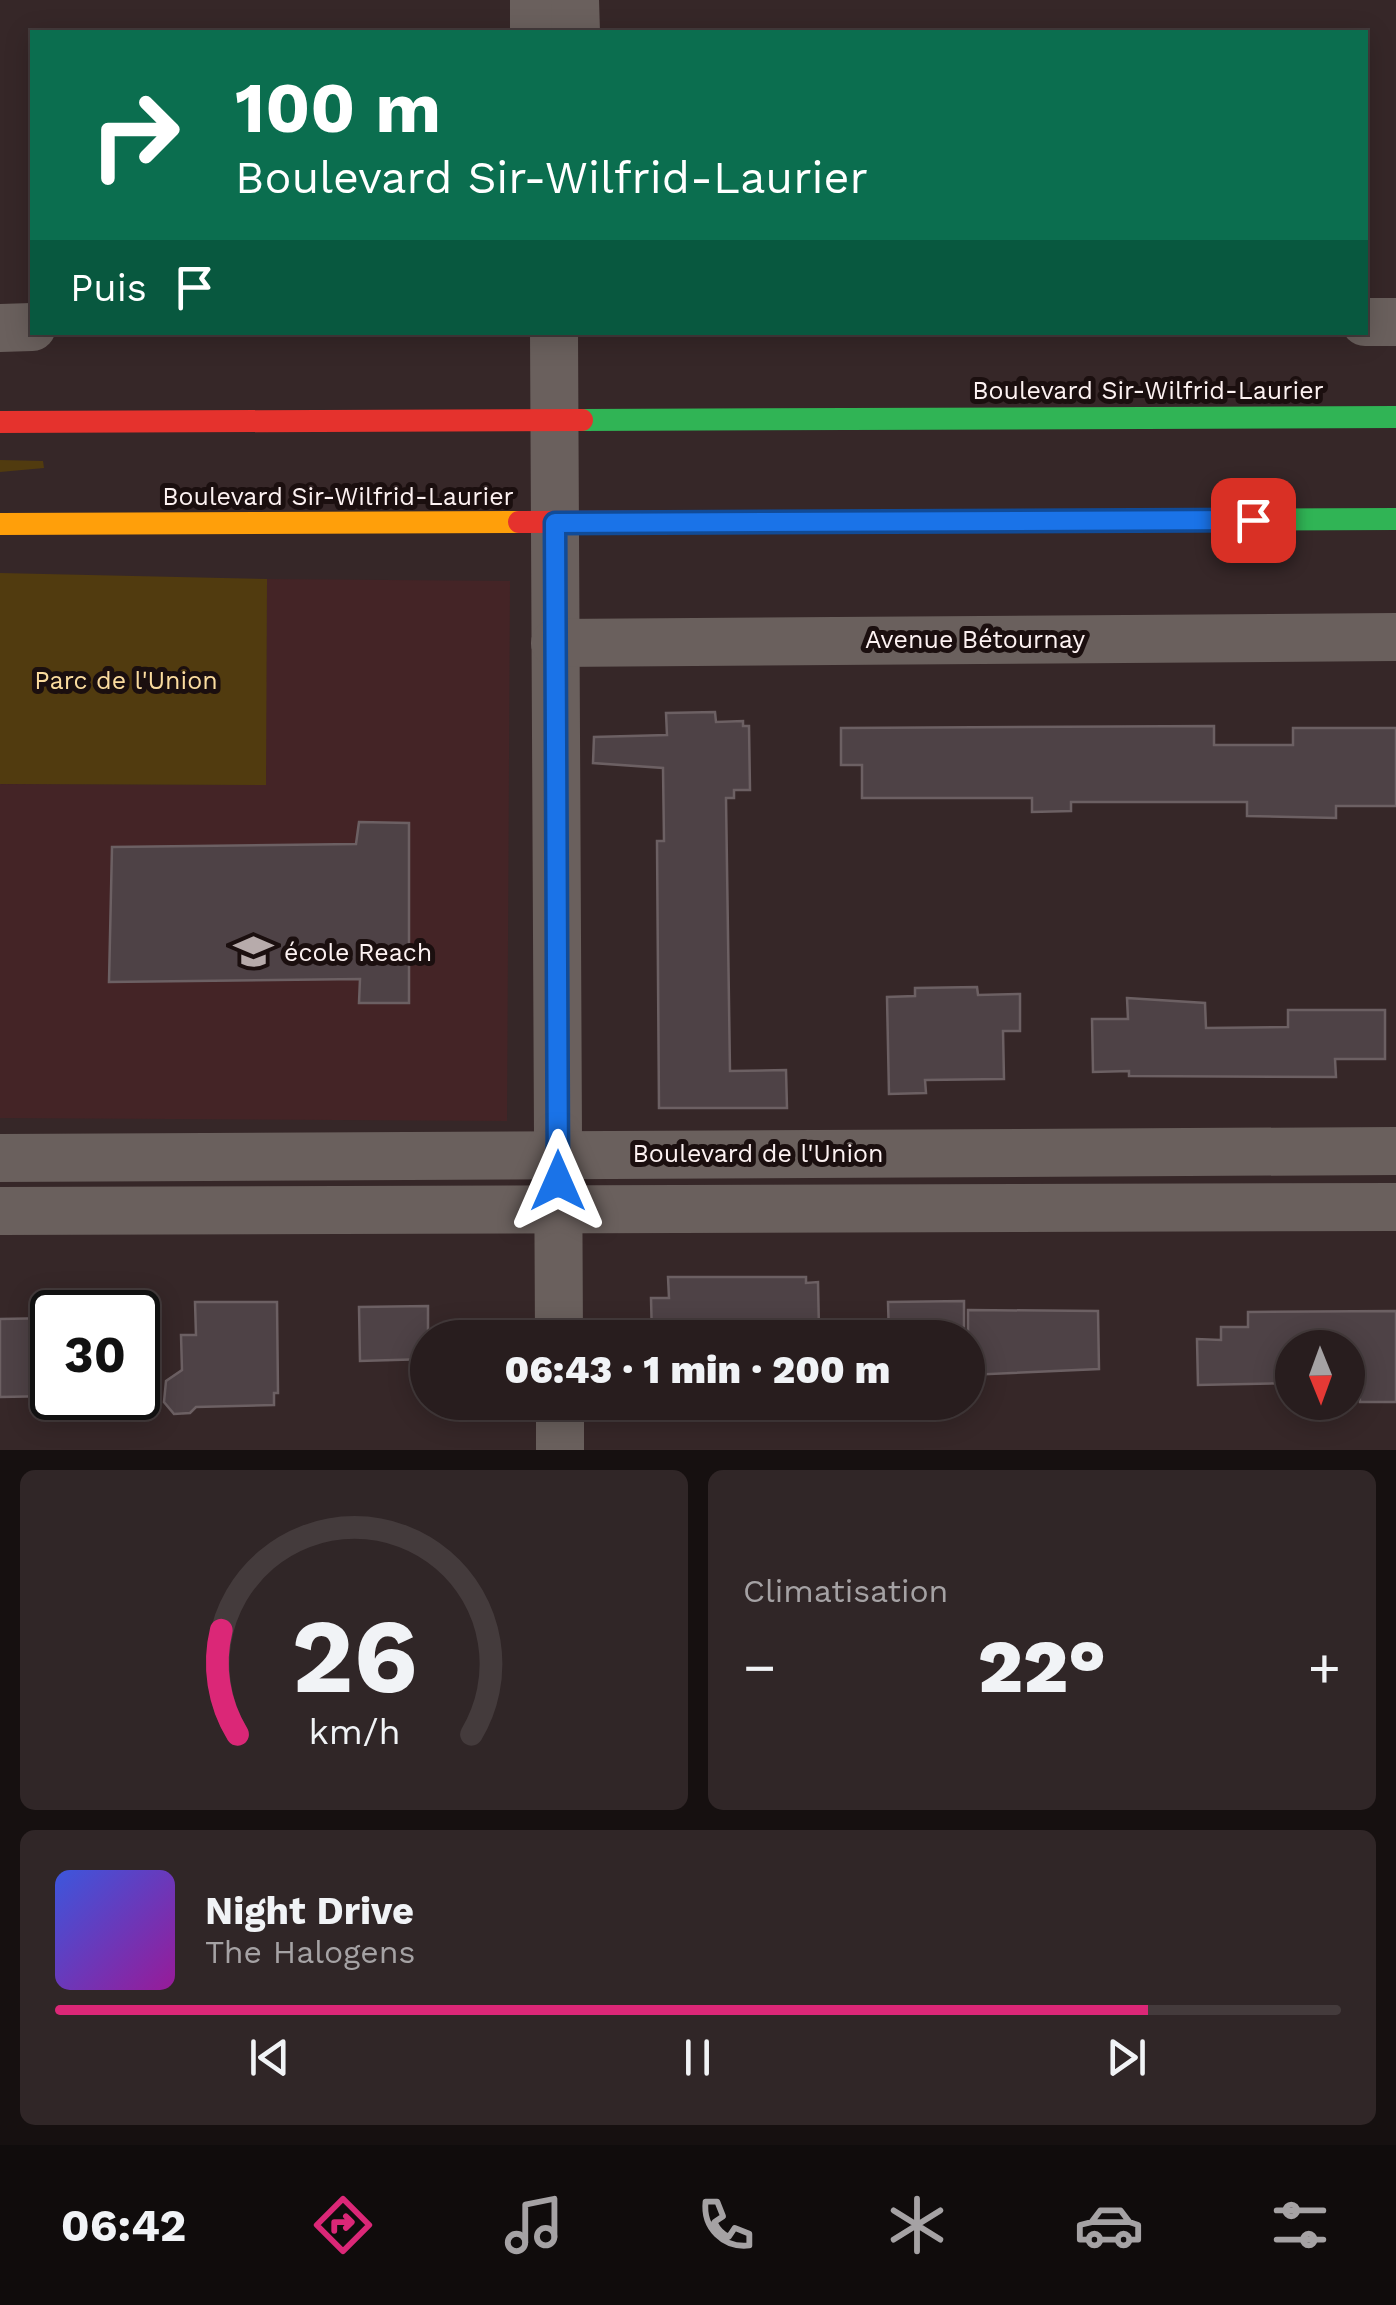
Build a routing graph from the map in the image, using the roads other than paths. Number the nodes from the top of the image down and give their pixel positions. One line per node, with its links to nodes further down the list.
1 (534, 0): 3 (street)
2 (576, 0): 4 (street)
3 (534, 30)
4 (576, 30)
5 (1368, 322): 6 (street)
6 (1396, 322)
7 (30, 327): 8 (street)
8 (0, 328)
9 (554, 335): 11 (street)
10 (1396, 417): 11 (main road, Boulevard Sir-Wilfrid-Laurier)
11 (554, 421): 12 (main road, Boulevard Sir-Wilfrid-Laurier); 14 (street)
12 (0, 422)
13 (1396, 518): 14 (main road, Boulevard Sir-Wilfrid-Laurier)
14 (555, 523): 15 (main road, Boulevard Sir-Wilfrid-Laurier); 17 (street)
15 (0, 524)
16 (1396, 637): 17 (street, Avenue Bétournay)
17 (555, 642): 19 (street)
18 (1396, 1151): 19 (street, Boulevard de l'Union)
19 (557, 1153): 20 (street, Boulevard de l'Union); 22 (street)
20 (0, 1158)
21 (1396, 1207): 22 (street)
22 (558, 1208): 23 (street); 24 (street)
23 (0, 1212)
24 (559, 1320)
25 (560, 1420): 26 (street)
26 (560, 1450)

